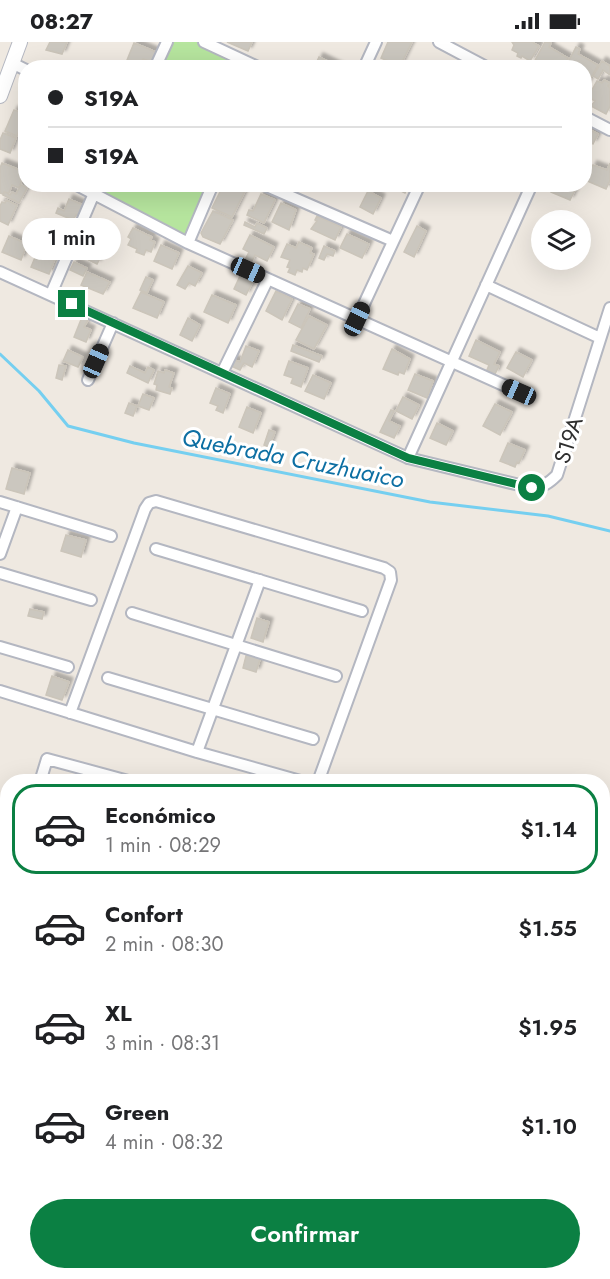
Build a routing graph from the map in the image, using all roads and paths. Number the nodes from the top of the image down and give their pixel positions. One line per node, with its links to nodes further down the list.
1 (20, 42): 10 (street)
2 (167, 42): 6 (street)
3 (204, 42): 7 (street)
4 (376, 42): 8 (street)
5 (439, 42): 9 (street)
6 (159, 60)
7 (243, 60)
8 (368, 60)
9 (473, 60)
10 (12, 63): 11 (street); 12 (street)
11 (18, 66)
12 (0, 96)
13 (592, 121): 14 (street)
14 (610, 130)
15 (95, 192): 26 (street)
16 (99, 192): 22 (street)
17 (210, 192): 22 (street)
18 (280, 192): 21 (street)
19 (416, 192): 21 (street)
20 (525, 192): 25 (street)
21 (393, 241): 28 (street)
22 (188, 243): 24 (street)
23 (0, 272): 26 (street, S19A)
24 (268, 279): 28 (street); 33 (street)
25 (486, 285): 31 (street); 32 (street)
26 (51, 294): 29 (street, S19A)
27 (610, 308): 30 (street, S19A)
28 (357, 319): 32 (street)
29 (113, 323): 33 (street, S19A); 34 (street)
30 (608, 323): 31 (street, S19A)
31 (600, 338): 36 (street, S19A)
32 (452, 362): 35 (street); 36 (street)
33 (222, 373): 36 (street, S19A)
34 (88, 380)
35 (519, 392)
36 (408, 458)
37 (0, 502): 38 (street)
38 (17, 507): 39 (street); 41 (street)
39 (111, 536)
40 (156, 549): 43 (street)
41 (0, 554)
42 (0, 573): 44 (street)
43 (260, 580): 45 (street); 47 (street)
44 (91, 600)
45 (362, 611)
46 (132, 613): 47 (street)
47 (236, 645): 50 (street); 53 (street)
48 (0, 646): 49 (street)
49 (68, 667)
50 (336, 676)
51 (108, 678): 53 (street)
52 (0, 691): 54 (street)
53 (212, 709): 55 (street); 56 (street)
54 (70, 713): 56 (street); 60 (street)
55 (313, 740)
56 (197, 752): 59 (street)
57 (42, 774): 58 (street)
58 (102, 774)
59 (275, 774)
60 (321, 774)

